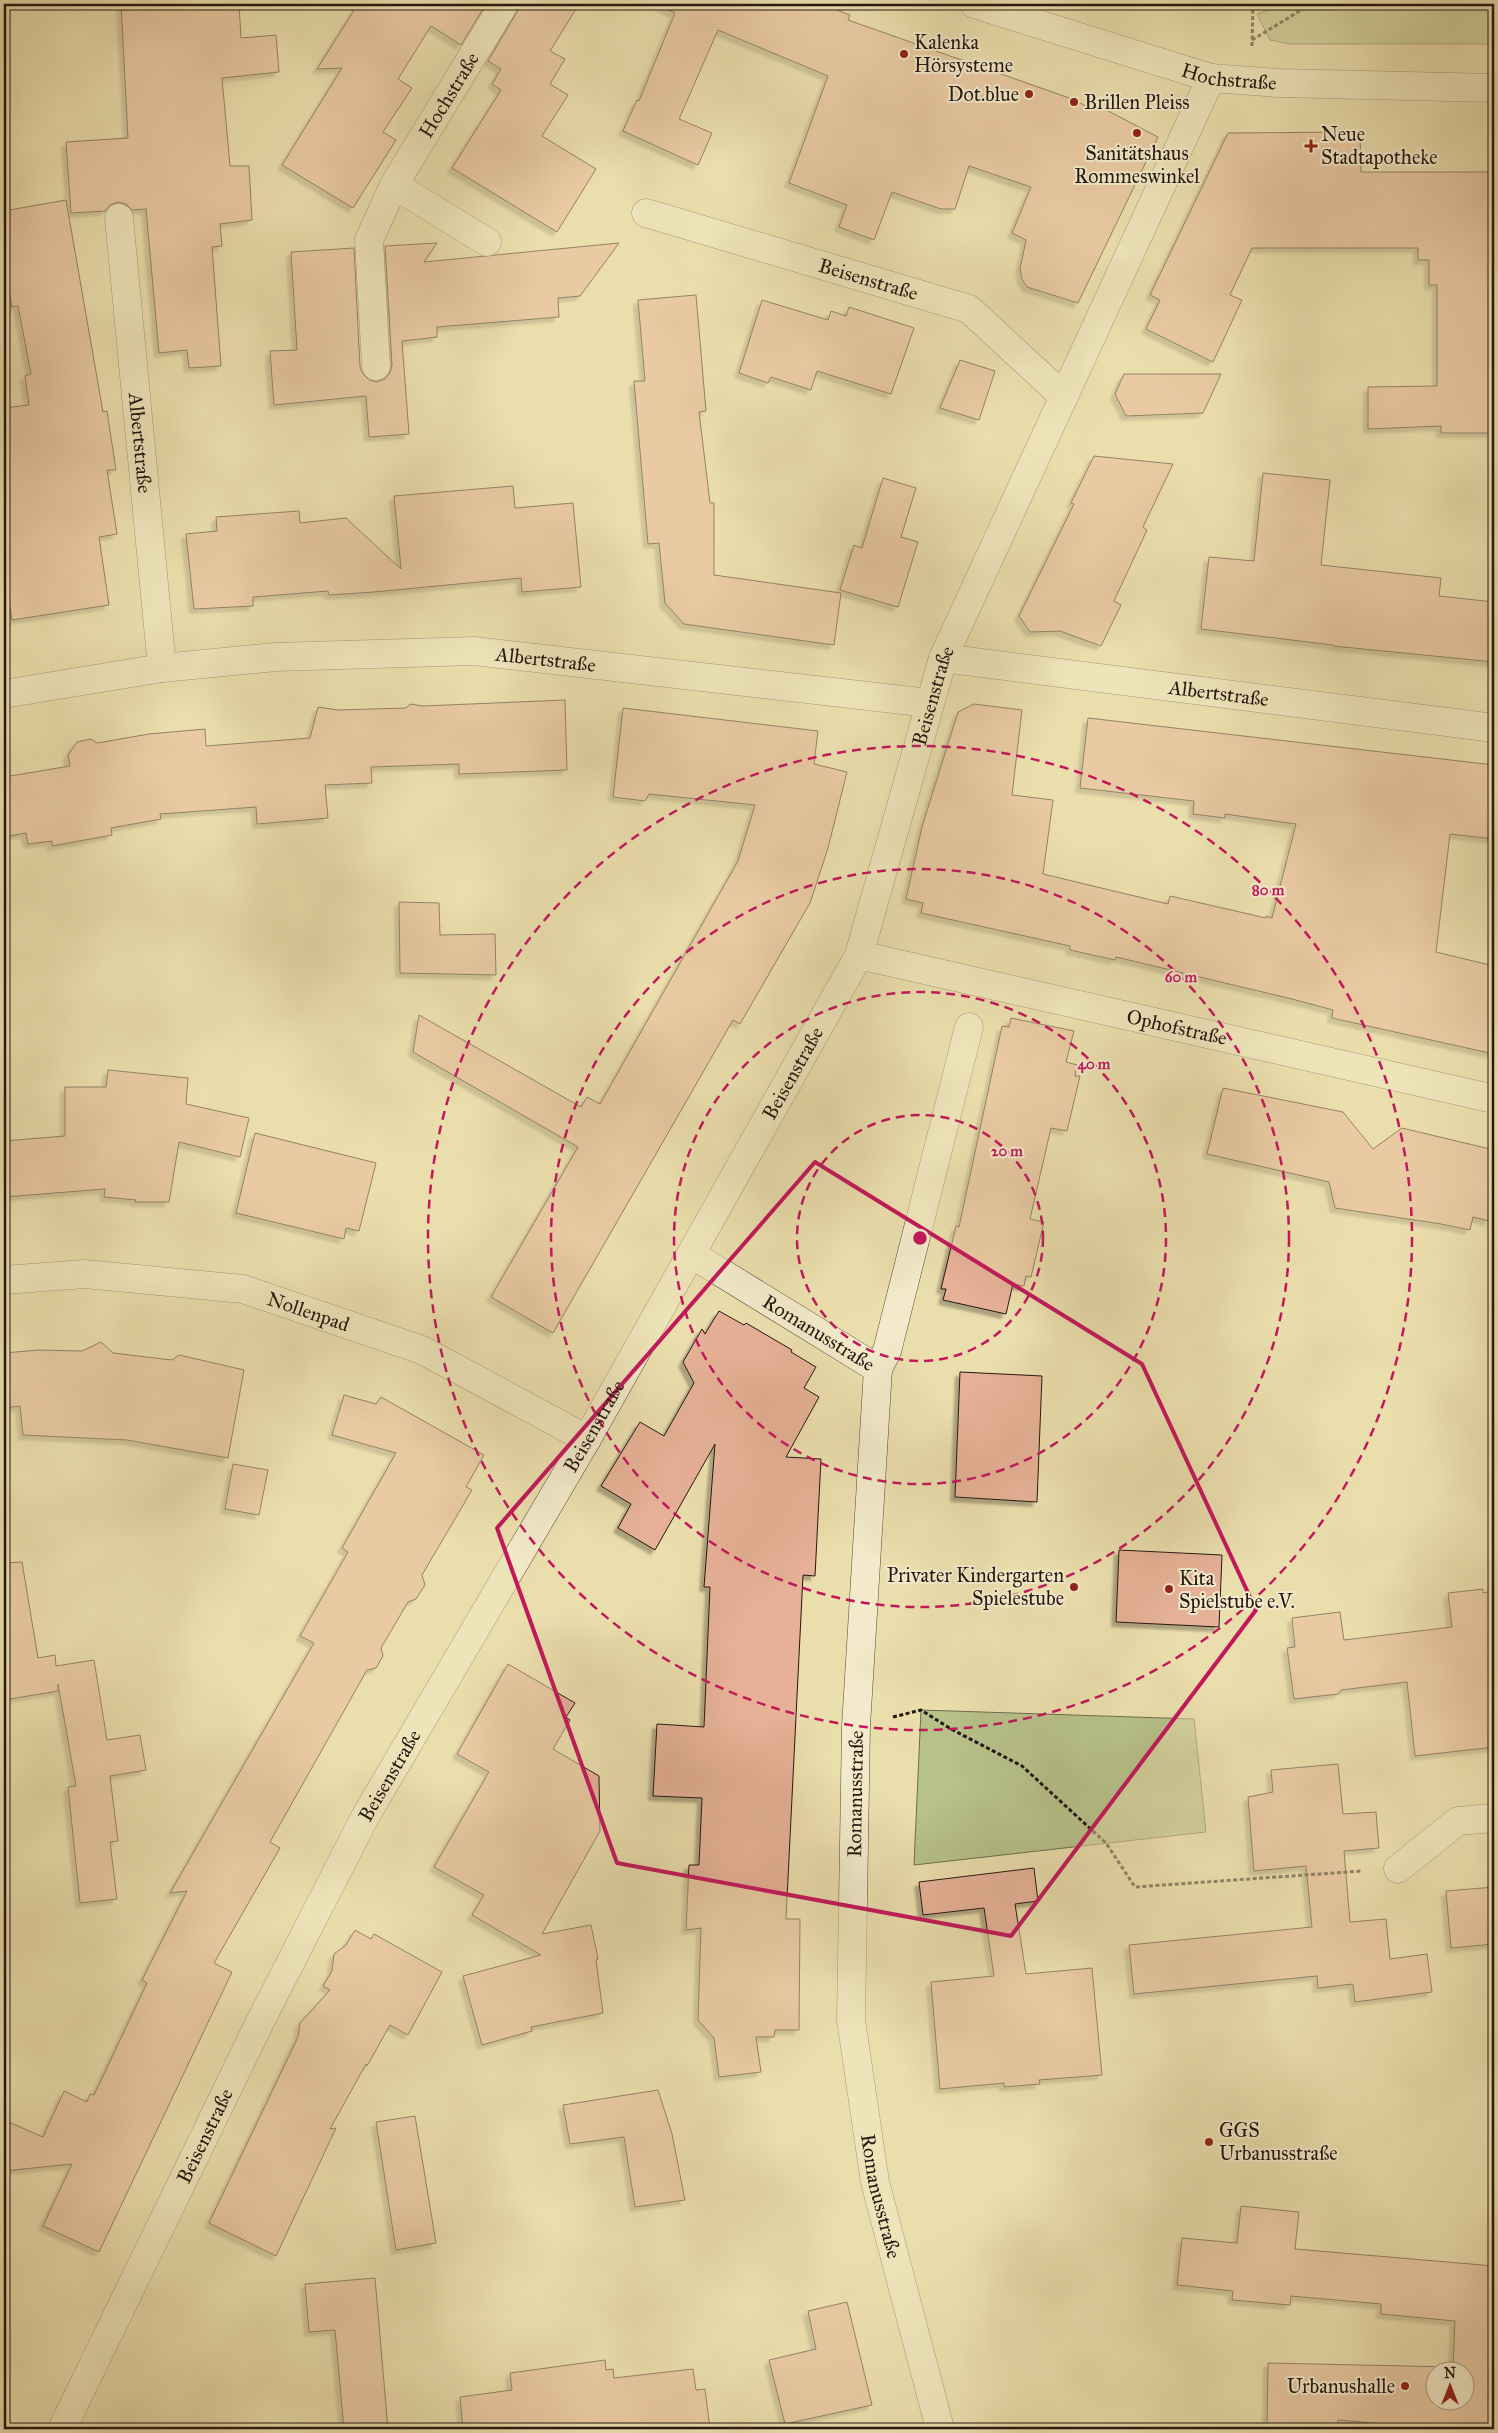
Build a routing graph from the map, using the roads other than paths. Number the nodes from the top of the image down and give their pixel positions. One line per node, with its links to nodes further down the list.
1 (504, 4): 5 (street, Hochstraße)
2 (974, 4): 3 (street, Hochstraße)
3 (1211, 78): 4 (street, Hochstraße); 10 (street, Beisenstraße)
4 (1494, 88)
5 (394, 185): 8 (street); 9 (street, Hochstraße)
6 (646, 213): 10 (street, Beisenstraße)
7 (120, 218): 12 (street, Albertstraße)
8 (487, 242)
9 (376, 366)
10 (1064, 397): 11 (street, Beisenstraße)
11 (943, 658): 14 (street, Beisenstraße); 15 (street, Albertstraße)
12 (162, 668): 13 (street, Albertstraße); 14 (street, Albertstraße)
13 (4, 694)
14 (929, 703): 16 (street, Beisenstraße)
15 (1494, 728)
16 (859, 955): 18 (street, Ophofstraße); 19 (street, Beisenstraße)
17 (970, 1027): 21 (street)
18 (1494, 1099)
19 (691, 1254): 21 (street, Romanusstraße); 22 (street, Beisenstraße)
20 (4, 1280): 22 (street, Nollenpad)
21 (878, 1369): 26 (street, Romanusstraße)
22 (587, 1439): 25 (street, Beisenstraße)
23 (1494, 1818): 24 (street)
24 (1398, 1869)
25 (62, 2429)
26 (940, 2429)

